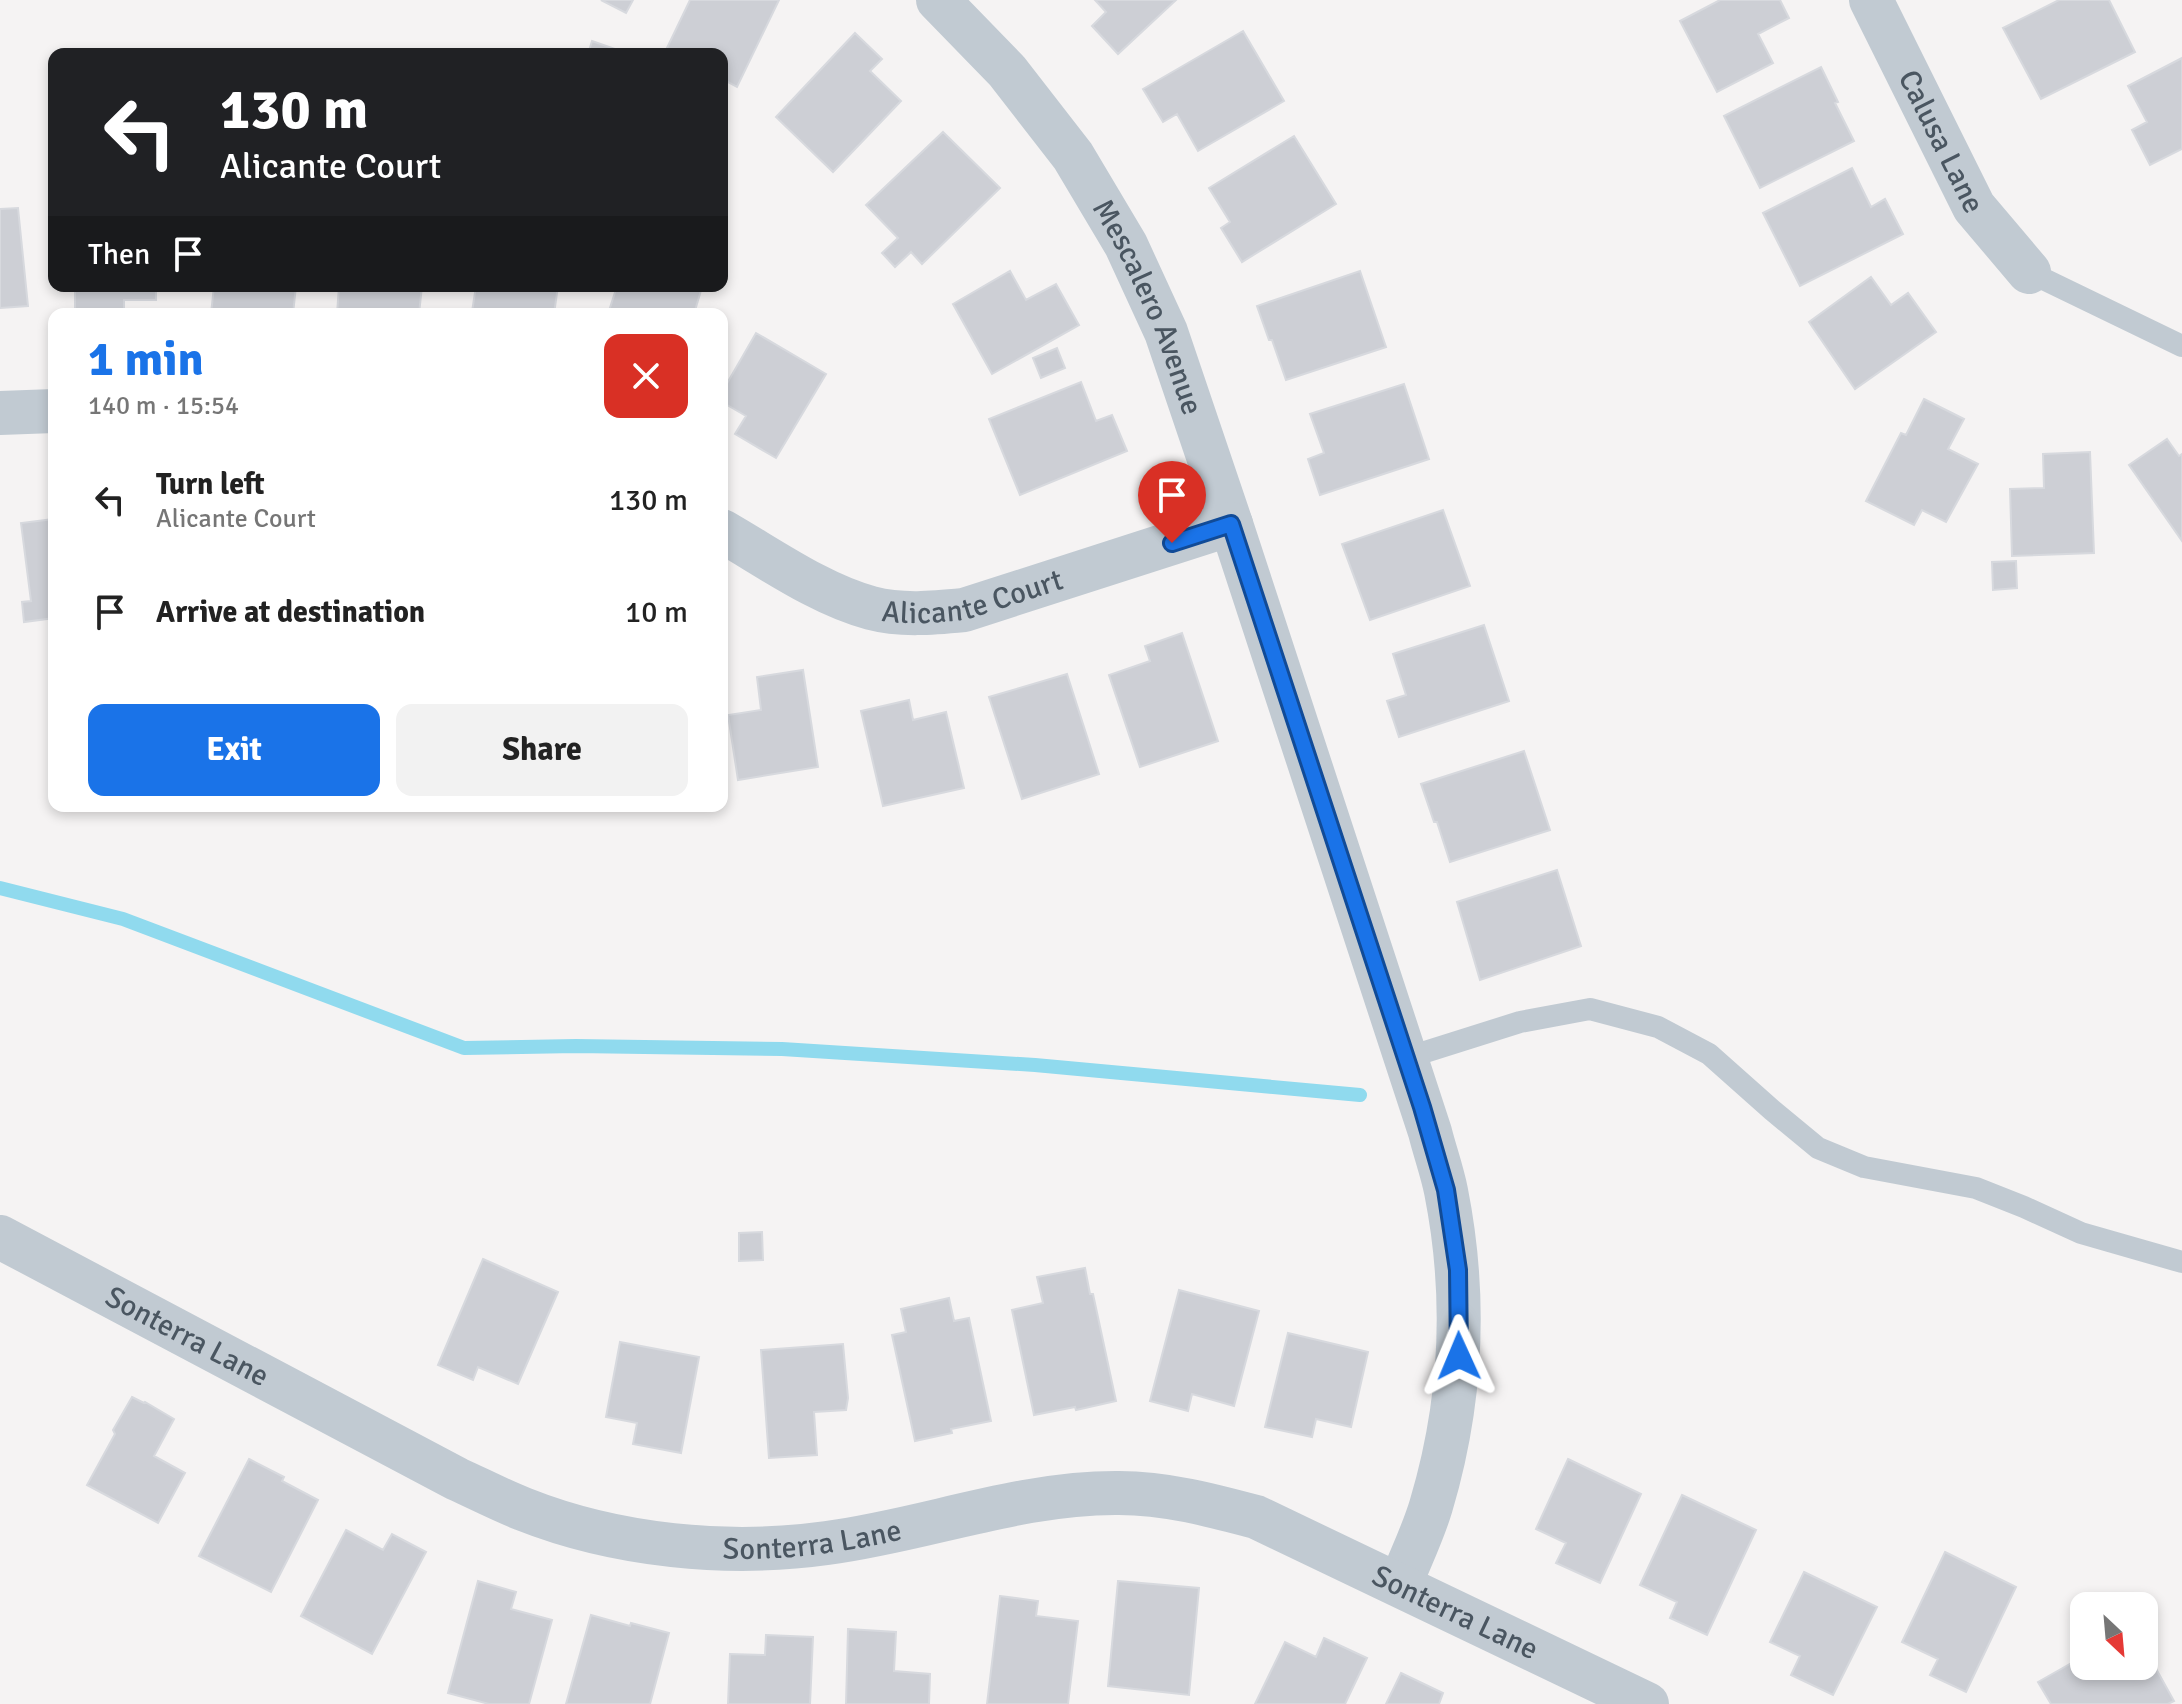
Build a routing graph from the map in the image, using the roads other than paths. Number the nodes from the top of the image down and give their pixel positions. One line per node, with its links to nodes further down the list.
1 (938, 0): 7 (street, Mescalero Avenue)
2 (1871, 0): 3 (street, Calusa Lane)
3 (2029, 272): 4 (lane)
4 (2182, 346)
5 (48, 411): 6 (street)
6 (0, 413)
7 (1231, 524): 8 (street, Alicante Court); 9 (street, Mescalero Avenue)
8 (728, 534)
9 (1406, 1058): 11 (lane); 12 (street, Mescalero Avenue)
10 (0, 1237): 12 (street, Sonterra Lane)
11 (2182, 1262)
12 (1400, 1585): 13 (street, Sonterra Lane)
13 (1647, 1704)

